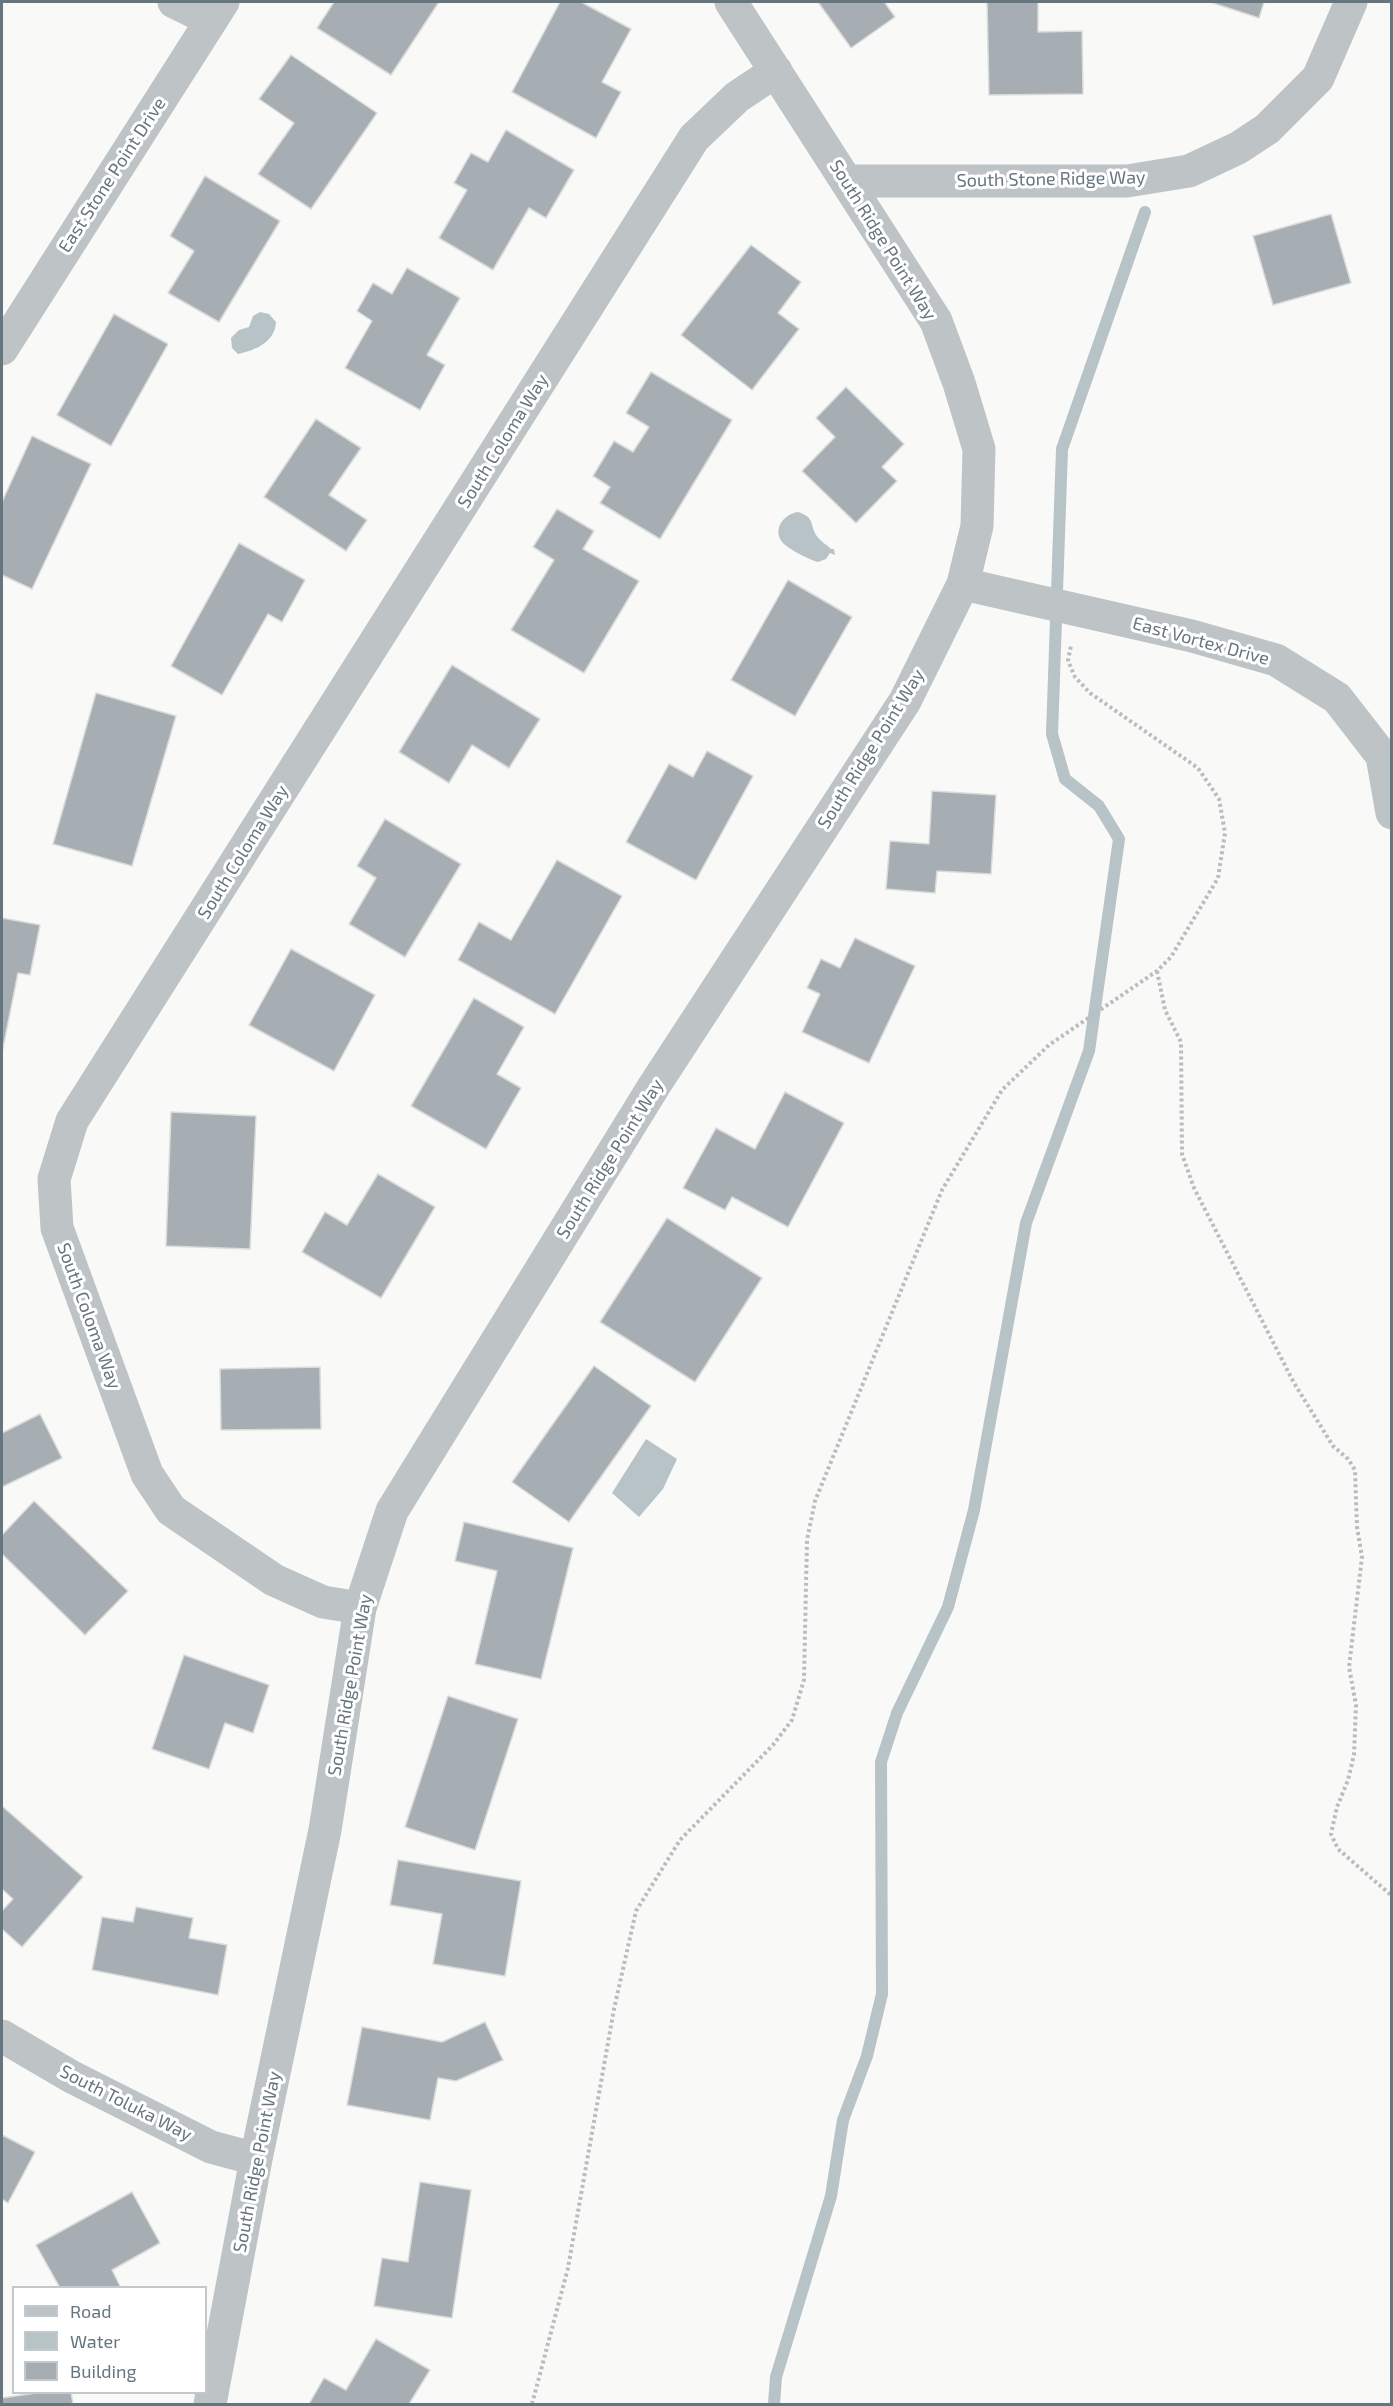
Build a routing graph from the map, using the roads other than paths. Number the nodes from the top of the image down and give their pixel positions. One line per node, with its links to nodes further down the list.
1 (174, 2): 4 (street)
2 (731, 2): 5 (street, South Ridge Point Way)
3 (1351, 2): 6 (street, South Stone Ridge Way)
4 (217, 11): 7 (street, East Stone Point Drive)
5 (776, 71): 6 (street, South Ridge Point Way); 10 (street, South Coloma Way)
6 (847, 181): 8 (street, South Ridge Point Way)
7 (2, 349)
8 (963, 584): 9 (street, East Vortex Drive); 10 (street, South Ridge Point Way)
9 (1392, 813)
10 (360, 1608): 12 (street, South Ridge Point Way)
11 (2, 2036): 12 (street, South Toluka Way)
12 (256, 2159): 13 (street, South Ridge Point Way)
13 (210, 2404)

